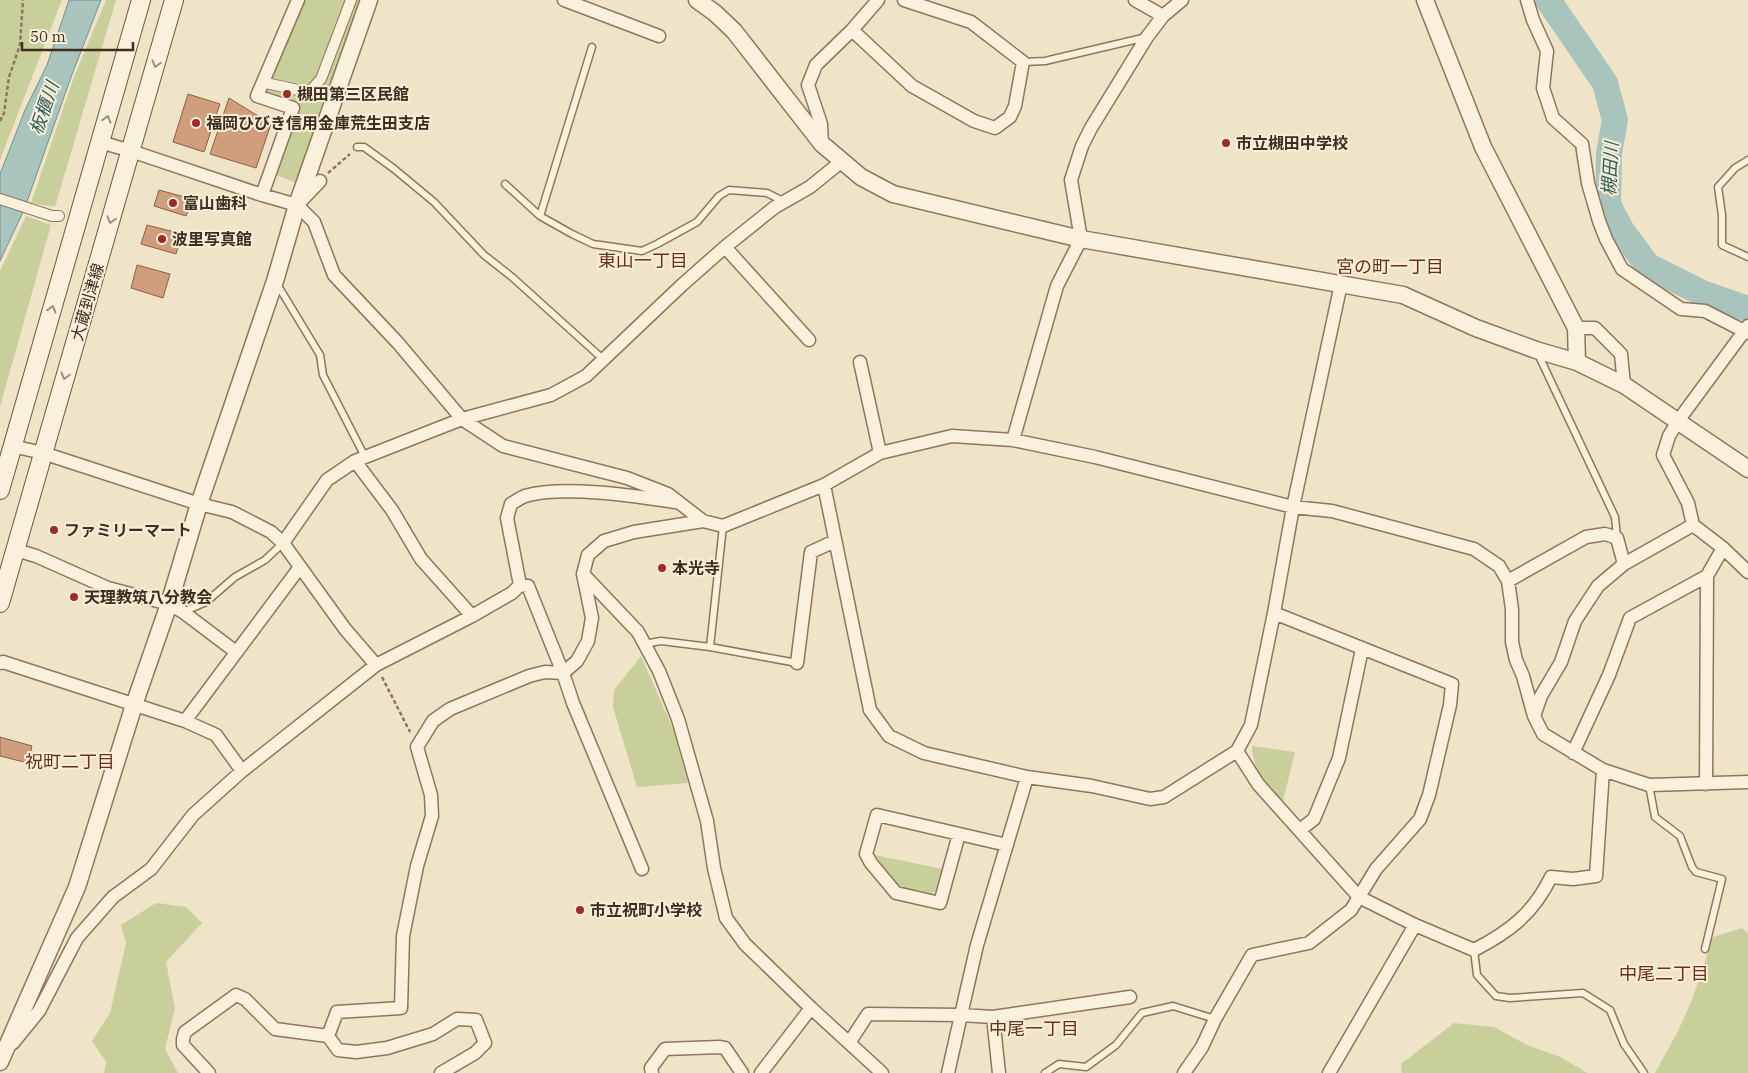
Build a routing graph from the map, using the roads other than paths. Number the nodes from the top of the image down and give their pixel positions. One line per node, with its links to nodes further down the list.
1 (141, 0): 21 (main road, 大蔵到津線, one-way to 1)
2 (174, 0): 24 (main road, 大蔵到津線, one-way to 24)
3 (298, 0): 29 (street)
4 (351, 0): 20 (street)
5 (369, 0): 32 (street)
6 (564, 0): 16 (street)
7 (697, 0): 22 (street)
8 (878, 0): 15 (street)
9 (904, 0): 19 (street)
10 (1135, 0): 14 (street)
11 (1182, 0): 14 (street)
12 (1425, 0): 40 (street)
13 (1527, 0): 41 (street)
14 (1164, 16): 17 (street)
15 (852, 30): 19 (street); 22 (street)
16 (659, 36)
17 (1148, 37): 19 (lane); 35 (street)
18 (592, 47): 34 (lane)
19 (1023, 62)
20 (266, 83)
21 (100, 142): 24 (street); 51 (main road, 大蔵到津線, one-way to 21)
22 (822, 144): 25 (street)
23 (357, 147): 44 (lane)
24 (131, 151): 29 (street); 52 (main road, 大蔵到津線, one-way to 52)
25 (842, 160): 31 (street); 35 (street)
26 (1748, 160): 37 (lane)
27 (320, 181): 32 (street)
28 (505, 184): 34 (lane)
29 (262, 195): 32 (street)
30 (0, 199): 33 (street)
31 (784, 202): 34 (lane); 36 (street)
32 (297, 205): 38 (street); 48 (street)
33 (56, 216)
34 (540, 216)
35 (1081, 239): 39 (street); 50 (street)
36 (725, 247): 42 (street); 44 (street)
37 (1748, 258)
38 (276, 281): 54 (lane); 59 (street)
39 (1341, 284): 43 (street); 60 (street)
40 (1576, 328): 46 (street); 47 (street)
41 (1747, 330): 49 (street)
42 (808, 340)
43 (1536, 350): 46 (street); 64 (lane)
44 (604, 360): 48 (street)
45 (860, 362): 53 (street)
46 (1577, 362): 47 (street)
47 (1624, 385): 49 (street)
48 (462, 419): 54 (street); 58 (street)
49 (1678, 421): 55 (street); 62 (street)
50 (1013, 440): 53 (street); 60 (street)
51 (12, 446): 52 (street); 57 (main road, 大蔵到津線)
52 (42, 453): 59 (street); 68 (main road, 大蔵到津線)
53 (880, 453): 56 (street)
54 (359, 458): 66 (street); 80 (street)
55 (1748, 469)
56 (824, 485): 63 (street); 65 (street)
57 (0, 490)
58 (680, 503): 61 (street); 75 (street)
59 (199, 504): 66 (street); 77 (street)
60 (1293, 507): 74 (street); 79 (street)
61 (703, 521): 63 (street); 72 (street)
62 (1693, 525): 67 (street); 69 (street)
63 (723, 526): 82 (lane)
64 (1617, 538): 69 (street); 74 (street)
65 (835, 541): 86 (street); 96 (street)
66 (283, 543): 70 (street); 78 (lane)
67 (1723, 548): 71 (street); 73 (street)
68 (16, 550): 76 (main road, 大蔵到津線); 77 (street)
69 (1624, 564): 90 (street)
70 (300, 567): 84 (street); 87 (street)
71 (1748, 572)
72 (583, 574): 81 (street); 88 (street)
73 (1707, 576): 93 (street); 98 (street)
74 (1508, 581): 90 (street)
75 (520, 585): 80 (street); 88 (street)
76 (0, 603)
77 (169, 604): 78 (street); 89 (street)
78 (184, 612): 84 (street)
79 (1274, 613): 83 (street); 92 (street)
80 (472, 616): 87 (street)
81 (644, 644): 82 (lane); 109 (street)
82 (710, 647): 86 (lane)
83 (1362, 649): 100 (street); 104 (street)
84 (236, 652): 91 (street)
85 (0, 663): 89 (street)
86 (797, 663)
87 (376, 665): 95 (street)
88 (562, 673): 103 (street); 113 (street)
89 (134, 705): 91 (street); 115 (street)
90 (1534, 716): 93 (street)
91 (185, 721): 95 (street)
92 (1237, 752): 96 (street); 100 (street)
93 (1573, 753): 94 (street)
94 (1603, 770): 99 (street); 107 (street)
95 (242, 771): 115 (street)
96 (1027, 777): 102 (street)
97 (1748, 782): 98 (street)
98 (1706, 784): 99 (street)
99 (1649, 785): 106 (lane)
100 (1300, 830): 104 (street)
101 (959, 834): 101 (street); 102 (street)
102 (1007, 845): 110 (street)
103 (642, 869)
104 (1359, 897): 105 (street); 112 (street)
105 (1415, 925): 107 (street); 126 (street)
106 (1705, 949)
107 (1474, 950): 127 (lane)
108 (1130, 997): 111 (street)
109 (811, 1008): 114 (street); 120 (street)
110 (961, 1015): 111 (street); 114 (street); 122 (street)
111 (993, 1018): 123 (street)
112 (1215, 1019): 124 (lane); 125 (street)
113 (328, 1036): 116 (street); 117 (street)
114 (849, 1043): 121 (street)
115 (2, 1058)
116 (209, 1073)
117 (440, 1073)
118 (652, 1073): 119 (street)
119 (742, 1073)
120 (761, 1073)
121 (882, 1073)
122 (948, 1073)
123 (999, 1073)
124 (1045, 1073)
125 (1184, 1073)
126 (1329, 1073)
127 (1644, 1073)

